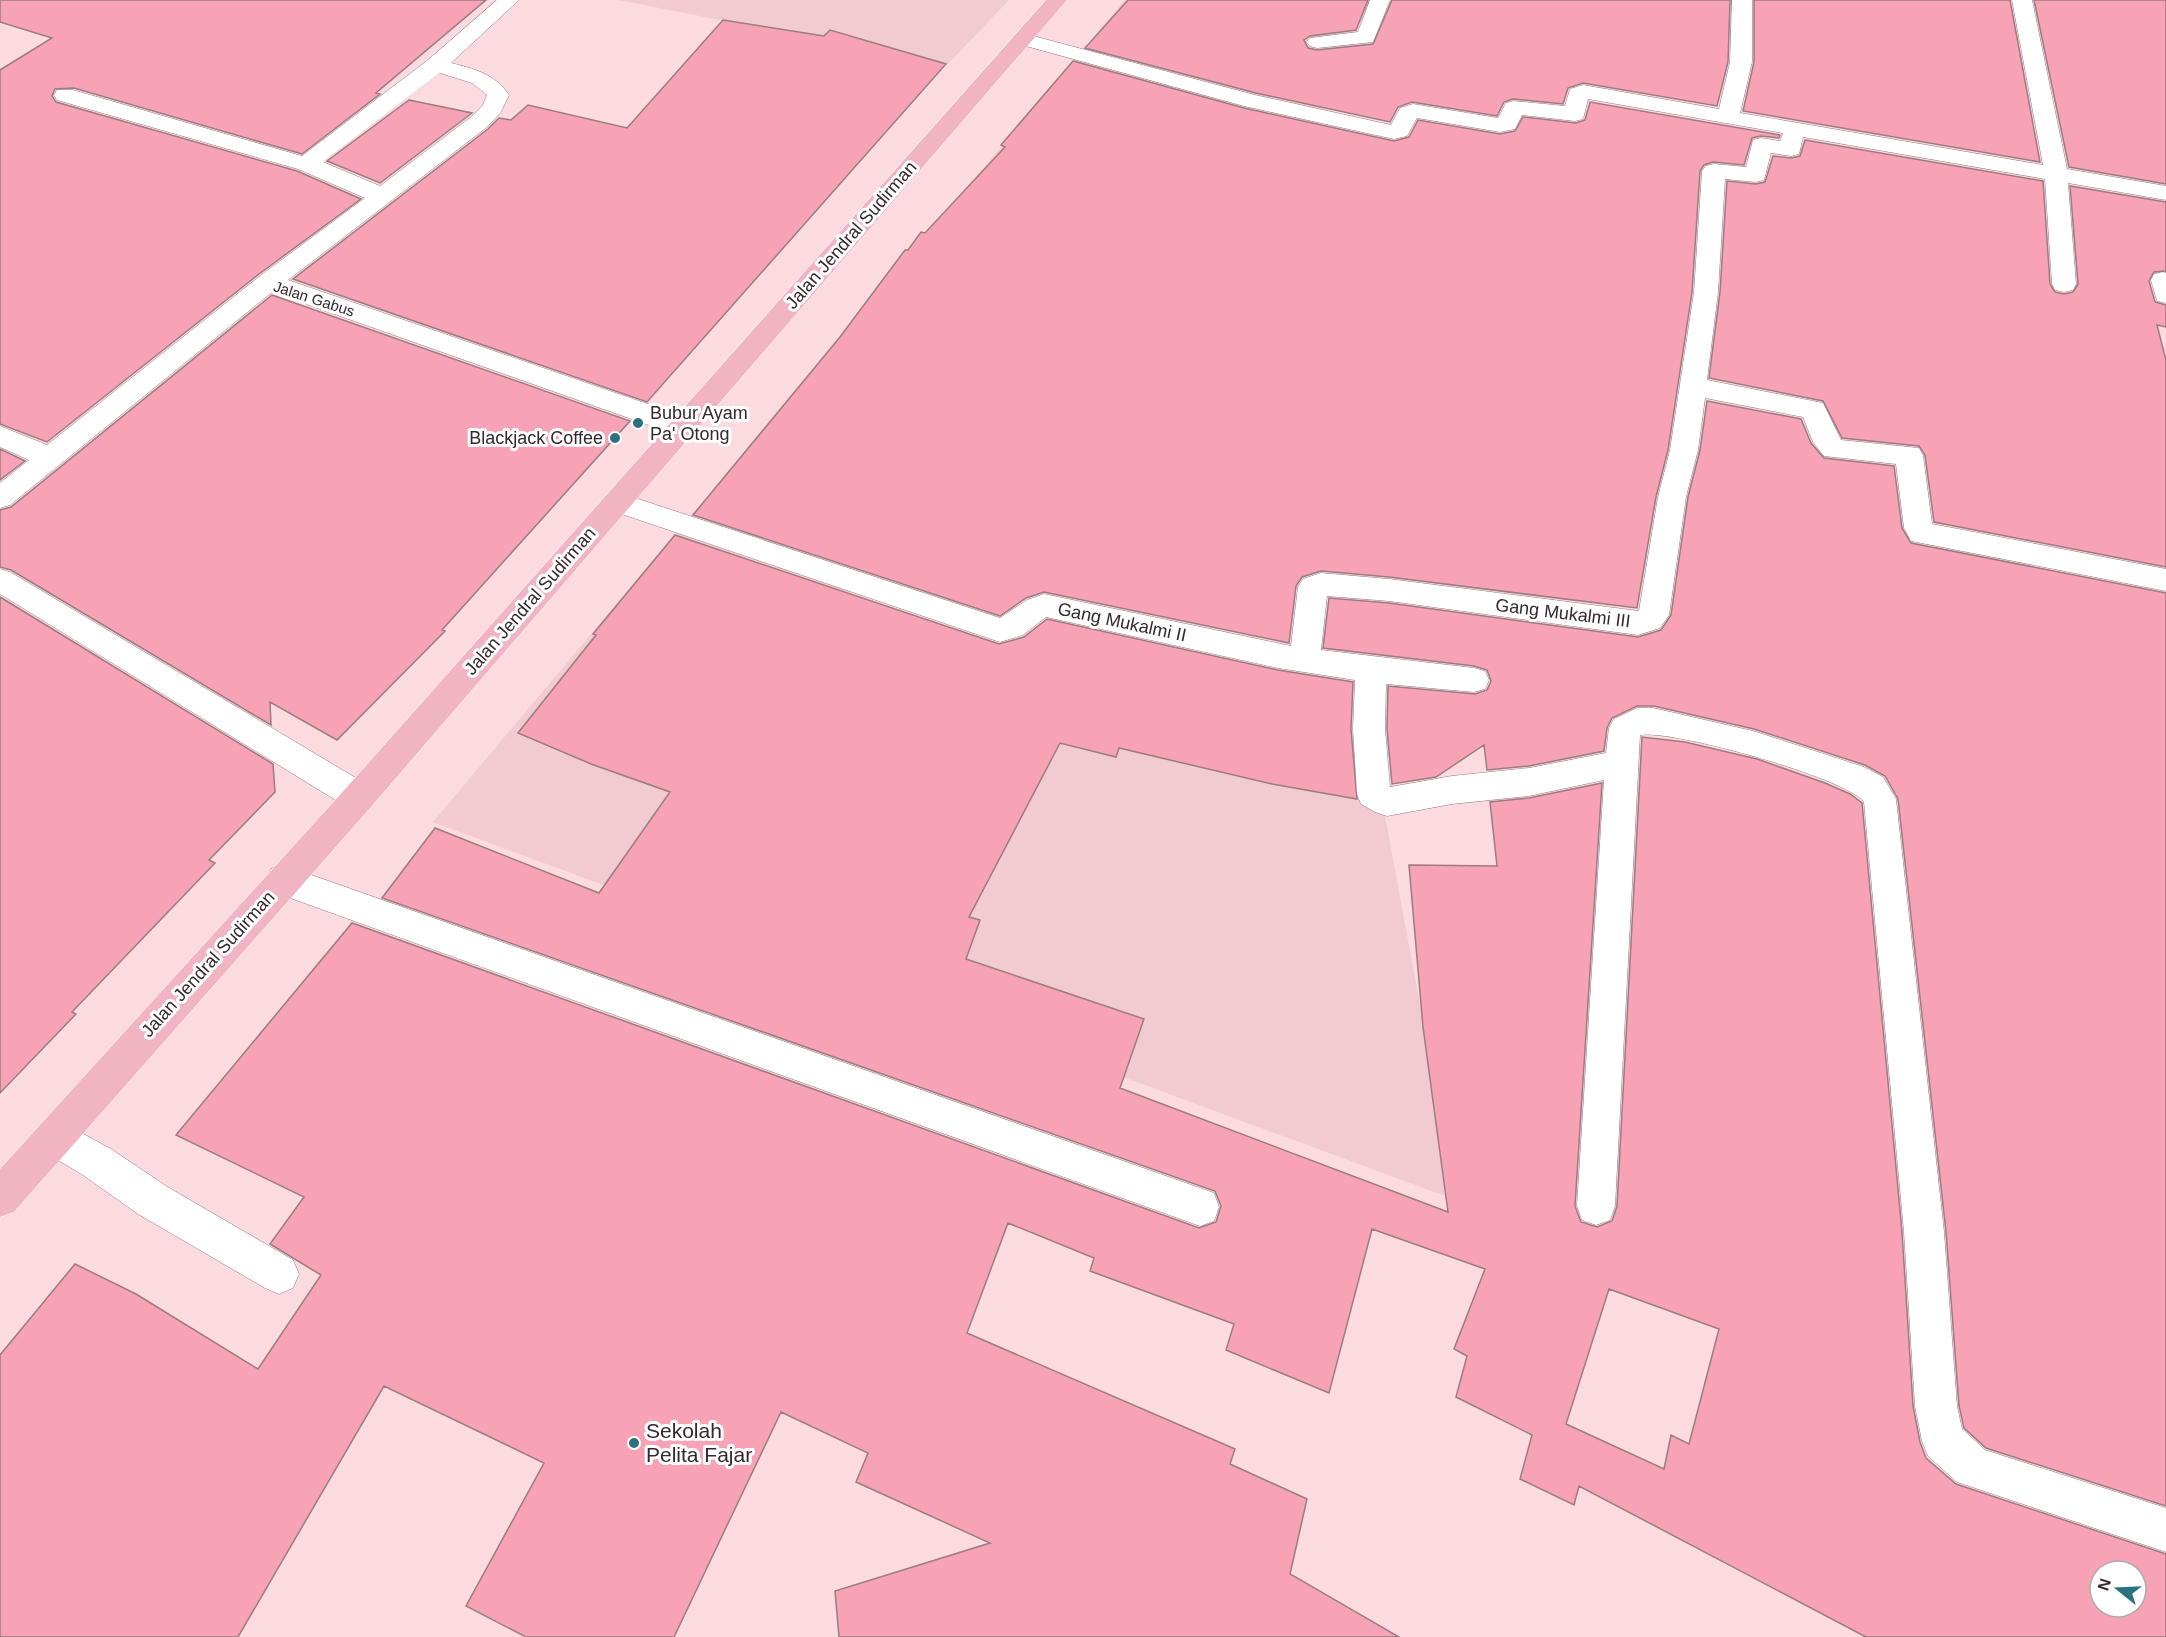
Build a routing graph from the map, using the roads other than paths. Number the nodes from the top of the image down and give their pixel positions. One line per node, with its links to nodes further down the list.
1 (508, 0): 8 (street)
2 (1057, 0): 6 (main road, Jalan Jendral Sudirman)
3 (1380, 0): 7 (street)
4 (1742, 0): 10 (street)
5 (2022, 0): 13 (street)
6 (1022, 39): 10 (street); 19 (main road, Jalan Jendral Sudirman)
7 (1317, 42)
8 (436, 65): 12 (street); 15 (street)
9 (65, 95): 12 (street)
10 (1728, 117): 11 (street)
11 (1792, 128): 13 (street); 18 (street)
12 (306, 164): 15 (street)
13 (2056, 174): 14 (street); 17 (street)
14 (2166, 193)
15 (380, 197): 16 (street)
16 (269, 282): 19 (street, Jalan Gabus); 21 (street, Jalan Gabus)
17 (2064, 284)
18 (1692, 386): 25 (street); 26 (street, Gang Mukalmi III)
19 (684, 426): 23 (main road, Jalan Jendral Sudirman)
20 (0, 436): 21 (street)
21 (49, 457): 22 (street, Jalan Gabus)
22 (0, 498)
23 (617, 502): 26 (street, Gang Mukalmi II); 30 (main road, Jalan Jendral Sudirman)
24 (0, 580): 30 (street)
25 (2166, 580)
26 (1305, 660): 27 (street, Gang Mukalmi II)
27 (1371, 670): 28 (street, Gang Mukalmi II); 29 (street)
28 (1474, 680)
29 (1621, 767): 34 (street); 37 (street)
30 (359, 797): 31 (main road, Jalan Jendral Sudirman)
31 (283, 880): 32 (main road, Jalan Jendral Sudirman); 35 (street)
32 (54, 1137): 33 (main road, Jalan Jendral Sudirman); 36 (street)
33 (0, 1198)
34 (1596, 1206)
35 (1200, 1207)
36 (279, 1274)
37 (2166, 1530)

